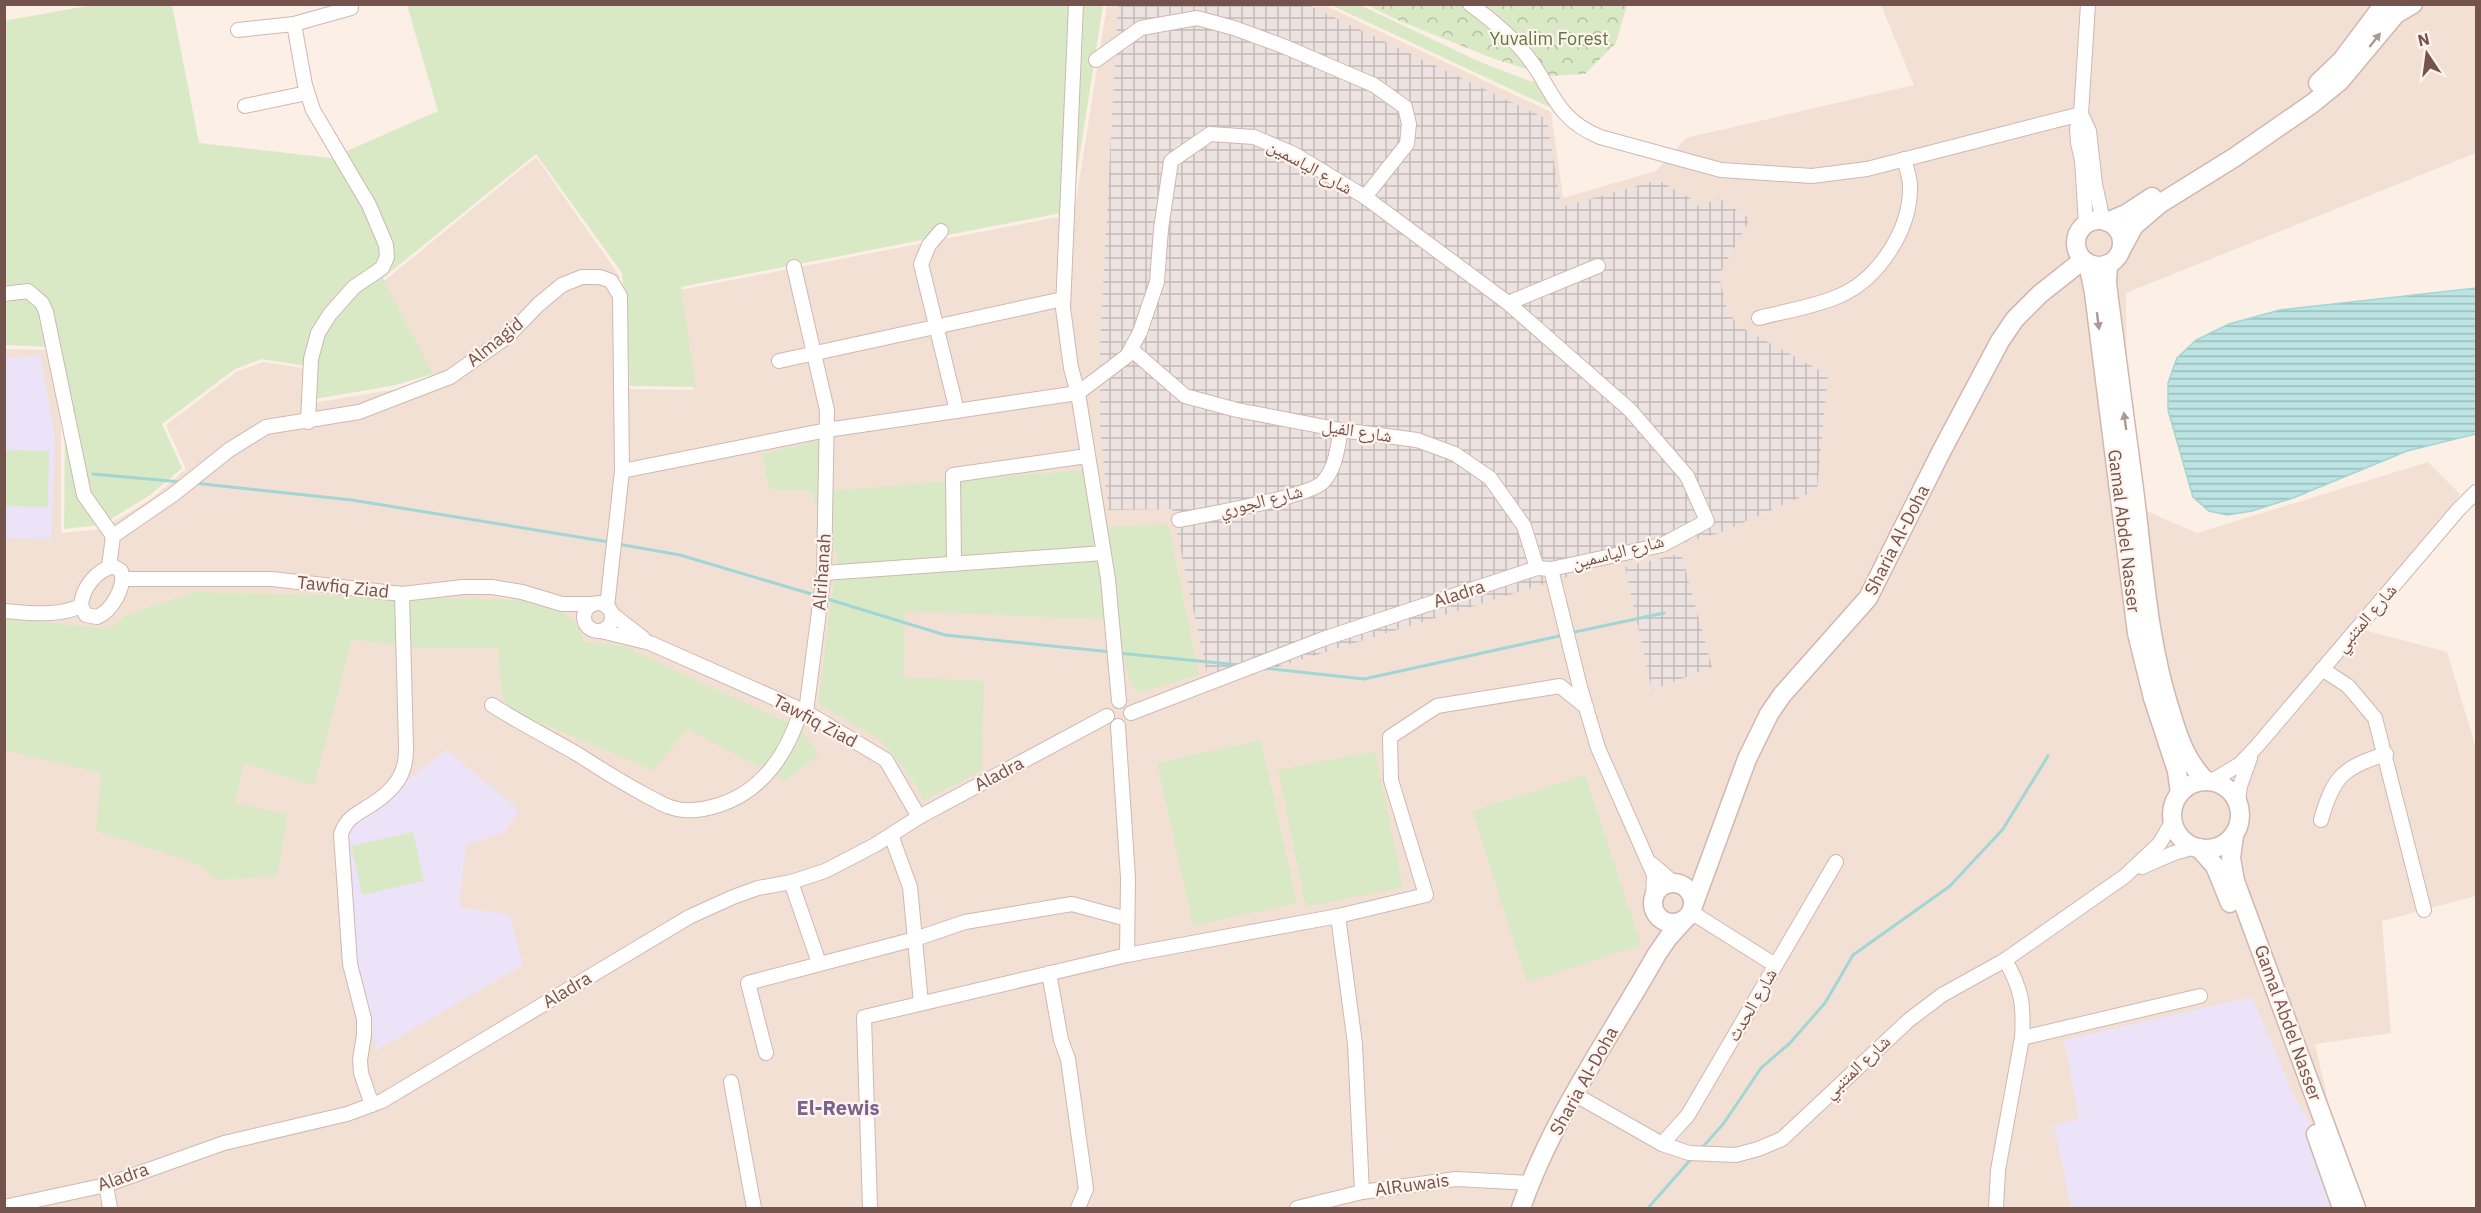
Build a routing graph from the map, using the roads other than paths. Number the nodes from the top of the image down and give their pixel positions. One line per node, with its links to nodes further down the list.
1 (1076, 4): 23 (street)
2 (1470, 4): 13 (street)
3 (2088, 4): 12 (street)
4 (2384, 4): 15 (street)
5 (2413, 4): 17 (street, one-way to 5)
6 (351, 8): 7 (street)
7 (294, 24): 8 (street); 10 (street)
8 (238, 30)
9 (1096, 60): 14 (street)
10 (307, 93): 11 (street); 32 (street)
11 (245, 106)
12 (2081, 114): 13 (street); 15 (street)
13 (1904, 159): 25 (street)
14 (1365, 197): 24 (street, شارع الياسمين); 27 (street, شارع الياسمين)
15 (2099, 222): 17 (street); 18 (street)
16 (941, 231): 26 (street)
17 (2122, 248): 19 (street)
18 (2086, 262): 19 (street); 65 (street, Gamal Abdel Nasser, one-way to 65); 74 (street, Sharia Al-Doha)
19 (2108, 264): 64 (street, Gamal Abdel Nasser, one-way to 19)
20 (1598, 266): 24 (street)
21 (794, 267): 28 (street, Alrihanah)
22 (4, 294): 39 (street)
23 (1063, 299): 26 (street); 30 (street)
24 (1508, 303): 44 (street, شارع الياسمين)
25 (1759, 318)
26 (935, 327): 28 (street); 31 (street)
27 (1132, 350): 30 (street, شارع الياسمين); 34 (street, شارع الفيل)
28 (814, 353): 29 (street); 33 (street, Alrihanah)
29 (779, 361)
30 (1078, 393): 31 (street); 35 (street)
31 (957, 411): 33 (street)
32 (308, 422): 36 (street, Almagid); 39 (street, Almagid)
33 (827, 430): 36 (street); 45 (street, Alrihanah)
34 (1341, 430): 38 (street, شارع الجوري); 43 (street, شارع الفيل)
35 (1087, 456): 40 (street); 41 (street)
36 (622, 471): 50 (street, Almagid)
37 (2476, 492): 54 (street, شارع المتنبي)
38 (1179, 520)
39 (113, 536): 42 (street)
40 (1104, 553): 41 (street); 55 (street)
41 (954, 564): 45 (street)
42 (109, 567): 46 (street); 49 (street)
43 (1536, 568): 44 (street, Aladra); 59 (street, Aladra)
44 (1551, 569): 57 (street)
45 (824, 573): 58 (street, Alrihanah)
46 (122, 579): 47 (street, Tawfiq Ziad); 49 (street)
47 (402, 594): 48 (street, Tawfiq Ziad); 97 (street)
48 (562, 604): 50 (street); 52 (street)
49 (81, 606): 51 (street)
50 (604, 609): 52 (street); 52 (street, Almagid); 53 (street)
51 (4, 611)
52 (594, 628): 53 (street)
53 (650, 643): 58 (street, Tawfiq Ziad)
54 (2322, 669): 62 (street, شارع المتنبي); 63 (street)
55 (1119, 701): 59 (street); 60 (street)
56 (492, 705): 58 (street, Alrihanah)
57 (1586, 707): 73 (street); 82 (street)
58 (804, 711): 67 (street, Tawfiq Ziad)
59 (1131, 713): 61 (street)
60 (1107, 716): 61 (street); 67 (street, Aladra)
61 (1118, 726): 83 (street)
62 (2257, 746): 64 (street); 66 (street)
63 (2386, 754): 68 (street); 80 (street)
64 (2209, 781): 65 (street); 66 (street)
65 (2180, 793): 69 (street)
66 (2238, 802): 71 (street)
67 (918, 817): 70 (street, Aladra)
68 (2321, 820)
69 (2172, 822): 72 (street); 76 (street)
70 (891, 834): 77 (street, Aladra); 84 (street)
71 (2234, 836): 72 (street); 111 (street, Gamal Abdel Nasser)
72 (2197, 848): 76 (street); 110 (street, Gamal Abdel Nasser)
73 (1649, 860): 78 (street); 79 (street)
74 (1711, 862): 78 (street); 81 (street, Sharia Al-Doha)
75 (1836, 862): 89 (street, شارع الحدث)
76 (2125, 876): 87 (street, شارع المتنبي)
77 (791, 882): 88 (street); 97 (street, Aladra)
78 (1679, 884): 79 (street); 81 (street)
79 (1653, 905): 81 (street); 86 (street, Sharia Al-Doha)
80 (2424, 910)
81 (1691, 912): 86 (street, Sharia Al-Doha); 89 (street)
82 (1338, 916): 85 (street); 101 (street)
83 (1127, 919): 84 (street); 85 (street)
84 (915, 939): 88 (street); 92 (street)
85 (1127, 955): 90 (street)
86 (1655, 958): 96 (street, Sharia Al-Doha)
87 (2005, 960): 93 (street); 98 (street, شارع المتنبي)
88 (819, 963): 94 (street)
89 (1775, 965): 98 (street, شارع الحدث)
90 (1048, 973): 92 (street); 106 (street)
91 (2200, 996): 93 (street)
92 (921, 1003): 105 (street)
93 (2022, 1038): 109 (street)
94 (766, 1053)
95 (731, 1082): 104 (street)
96 (1574, 1094): 98 (street, شارع المتنبي); 99 (street, Sharia Al-Doha)
97 (372, 1105): 100 (street, Aladra)
98 (1662, 1144)
99 (1529, 1183): 101 (street, AlRuwais); 108 (street, Sharia Al-Doha)
100 (106, 1185): 102 (street, Aladra); 103 (street)
101 (1362, 1192): 107 (street, AlRuwais)
102 (4, 1207)
103 (110, 1209)
104 (754, 1209)
105 (870, 1209)
106 (1078, 1209)
107 (1297, 1209)
108 (1521, 1209)
109 (1996, 1209)
110 (2342, 1209)
111 (2356, 1209)

